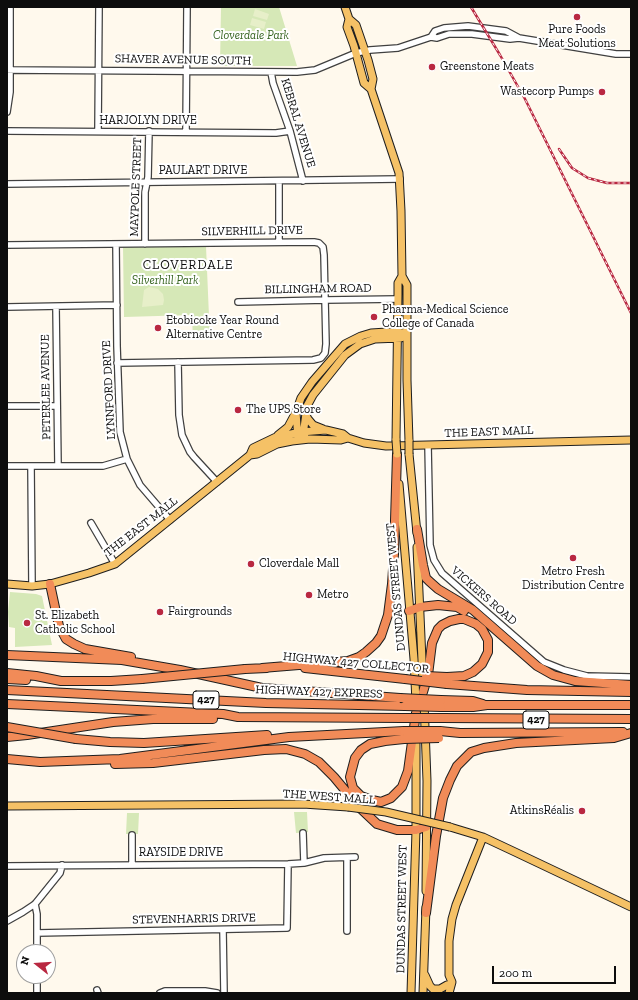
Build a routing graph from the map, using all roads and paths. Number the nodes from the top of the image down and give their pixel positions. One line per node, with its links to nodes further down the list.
1 (10, 7): 9 (street)
2 (98, 7): 10 (street)
3 (187, 7): 11 (street)
4 (345, 7): 5 (main road, DUNDAS STREET WEST)
5 (349, 19): 6 (main road, DUNDAS STREET WEST); 7 (main road, DUNDAS STREET WEST)
6 (366, 51): 7 (street, SHAVER AVENUE SOUTH); 8 (street, SHAVER AVENUE SOUTH); 13 (main road, DUNDAS STREET WEST)
7 (356, 53): 12 (street, SHAVER AVENUE SOUTH); 13 (main road, DUNDAS STREET WEST)
8 (631, 54)
9 (8, 70): 10 (street, SHAVER AVENUE SOUTH); 14 (street)
10 (98, 70): 11 (street, SHAVER AVENUE SOUTH); 16 (street)
11 (186, 72): 12 (street, SHAVER AVENUE SOUTH); 19 (street)
12 (272, 72): 18 (street, KEBRAL AVENUE)
13 (371, 89): 20 (main road, DUNDAS STREET WEST)
14 (7, 112)
15 (7, 131): 16 (street, HARJOLYN DRIVE)
16 (98, 131): 17 (street, HARJOLYN DRIVE)
17 (149, 131): 19 (street, HARJOLYN DRIVE); 23 (street, MAYPOLE STREET)
18 (290, 131): 19 (street, HARJOLYN DRIVE); 22 (street, KEBRAL AVENUE)
19 (186, 132)
20 (400, 179): 22 (street, PAULART DRIVE); 29 (main road, DUNDAS STREET WEST)
21 (279, 181): 22 (street, PAULART DRIVE); 23 (street, PAULART DRIVE); 25 (street)
22 (303, 181)
23 (147, 182): 24 (street, PAULART DRIVE); 27 (street, MAYPOLE STREET)
24 (7, 184)
25 (279, 241): 27 (street, SILVERHILL DRIVE); 30 (street, SILVERHILL DRIVE)
26 (116, 244): 27 (street, SILVERHILL DRIVE); 28 (street, SILVERHILL DRIVE); 33 (street, LYNNFORD DRIVE)
27 (145, 244)
28 (7, 246)
29 (402, 276): 31 (main road, DUNDAS STREET WEST); 37 (main road, DUNDAS STREET WEST)
30 (326, 300): 31 (street, BILLINGHAM ROAD); 32 (street, BILLINGHAM ROAD); 38 (street, SILVERHILL DRIVE)
31 (398, 300): 36 (main road, DUNDAS STREET WEST)
32 (238, 302)
33 (117, 306): 35 (street); 39 (street, LYNNFORD DRIVE)
34 (7, 307): 35 (street)
35 (56, 307): 41 (street, PETERLEE AVENUE)
36 (398, 335): 37 (main road); 42 (main road); 43 (main road); 51 (main road, DUNDAS STREET WEST, bridge)
37 (407, 336): 60 (main road, DUNDAS STREET WEST, bridge)
38 (178, 362): 39 (street, SILVERHILL DRIVE); 57 (street)
39 (117, 363): 53 (street, LYNNFORD DRIVE)
40 (7, 406): 41 (street)
41 (57, 406): 56 (street, PETERLEE AVENUE)
42 (296, 412): 45 (main road); 46 (main road)
43 (305, 413): 44 (main road); 45 (main road)
44 (326, 430): 45 (main road, THE EAST MALL); 47 (main road, THE EAST MALL)
45 (301, 432): 46 (main road, THE EAST MALL); 48 (main road)
46 (276, 437): 52 (main road, THE EAST MALL)
47 (348, 438): 48 (main road, THE EAST MALL); 50 (main road, THE EAST MALL)
48 (302, 440): 52 (main road, THE EAST MALL)
49 (631, 440): 50 (main road, THE EAST MALL)
50 (428, 445): 72 (street, VICKERS ROAD)
51 (397, 454): 66 (main road, DUNDAS STREET WEST); 69 (highway)
52 (250, 455): 57 (main road, THE EAST MALL)
53 (127, 460): 56 (street); 58 (street, LYNNFORD DRIVE)
54 (7, 466): 55 (street)
55 (31, 466): 56 (street); 64 (street)
56 (58, 466)
57 (217, 482): 58 (main road, THE EAST MALL)
58 (170, 520): 61 (main road, THE EAST MALL)
59 (91, 523): 61 (street)
60 (417, 529): 65 (main road, DUNDAS STREET WEST); 67 (highway)
61 (115, 564): 63 (main road, THE EAST MALL)
62 (7, 584): 64 (main road, THE EAST MALL)
63 (50, 584): 64 (main road, THE EAST MALL); 70 (highway)
64 (32, 586)
65 (420, 608): 66 (highway); 67 (highway); 78 (main road, DUNDAS STREET WEST)
66 (409, 611): 83 (main road, DUNDAS STREET WEST)
67 (486, 622): 76 (highway)
68 (7, 655): 70 (highway)
69 (262, 668): 74 (highway, HIGHWAY 427 COLLECTOR / 427, bridge); 75 (highway, HIGHWAY 427 COLLECTOR / 427, bridge)
70 (180, 670): 80 (highway, bridge)
71 (7, 673): 75 (highway, HIGHWAY 427 COLLECTOR / 427)
72 (631, 677)
73 (7, 680): 75 (highway)
74 (447, 680): 78 (highway); 79 (highway, HIGHWAY 427 COLLECTOR / 427)
75 (61, 681)
76 (631, 685)
77 (7, 690): 80 (highway, HIGHWAY 427 EXPRESS / 427, bridge)
78 (424, 692): 94 (main road, DUNDAS STREET WEST)
79 (631, 692)
80 (441, 703): 82 (highway, HIGHWAY 427 EXPRESS / 427)
81 (7, 704): 84 (highway, HIGHWAY 427 EXPRESS / 427)
82 (631, 705)
83 (416, 713): 89 (highway); 95 (main road, DUNDAS STREET WEST)
84 (238, 717): 85 (highway, HIGHWAY 427 EXPRESS / 427, bridge); 90 (highway)
85 (631, 719)
86 (7, 727): 87 (highway, bridge)
87 (392, 731): 89 (highway, 427); 92 (highway, 427)
88 (631, 732): 89 (highway, 427, bridge); 108 (highway)
89 (404, 735)
90 (7, 737)
91 (7, 759): 92 (highway, 427)
92 (90, 761): 95 (highway)
93 (7, 806): 98 (main road, THE WEST MALL, bridge)
94 (426, 827): 95 (highway); 108 (main road, DUNDAS STREET WEST)
95 (416, 830): 120 (main road, DUNDAS STREET WEST)
96 (303, 833): 101 (street)
97 (132, 835): 102 (street)
98 (482, 837): 107 (main road, THE WEST MALL); 115 (main road)
99 (355, 857): 100 (street, RAYSIDE DRIVE)
100 (346, 858): 101 (street, RAYSIDE DRIVE); 111 (street)
101 (304, 863): 103 (street, RAYSIDE DRIVE)
102 (132, 864): 103 (street, RAYSIDE DRIVE); 104 (street, RAYSIDE DRIVE)
103 (288, 864): 110 (street, STEVENHARRIS DRIVE)
104 (62, 865): 105 (street, RAYSIDE DRIVE); 106 (street)
105 (7, 866)
106 (36, 904): 109 (street); 112 (street)
107 (631, 907)
108 (426, 913): 114 (main road, DUNDAS STREET WEST)
109 (7, 921)
110 (223, 930): 112 (street, STEVENHARRIS DRIVE); 119 (street)
111 (347, 932)
112 (37, 933): 113 (street)
113 (37, 944)
114 (424, 971): 116 (main road); 121 (main road, DUNDAS STREET WEST)
115 (450, 976): 116 (main road); 123 (main road)
116 (447, 985): 122 (main road)
117 (160, 993): 118 (street)
118 (217, 993)
119 (224, 993)
120 (412, 993)
121 (422, 993)
122 (442, 993)
123 (449, 993)

